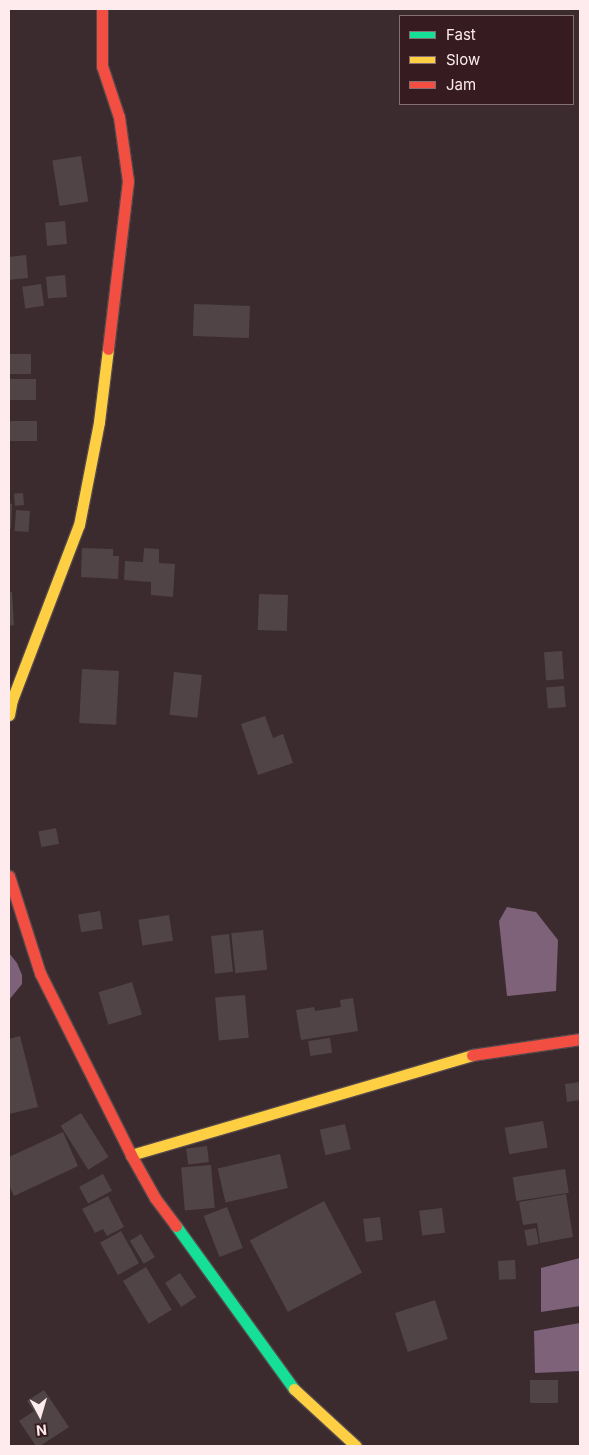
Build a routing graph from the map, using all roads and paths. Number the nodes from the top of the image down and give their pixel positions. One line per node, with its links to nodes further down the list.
1 (102, 9): 2 (street)
2 (9, 715)
3 (9, 876): 5 (street)
4 (580, 1039): 5 (street)
5 (131, 1154): 6 (street)
6 (356, 1446)

